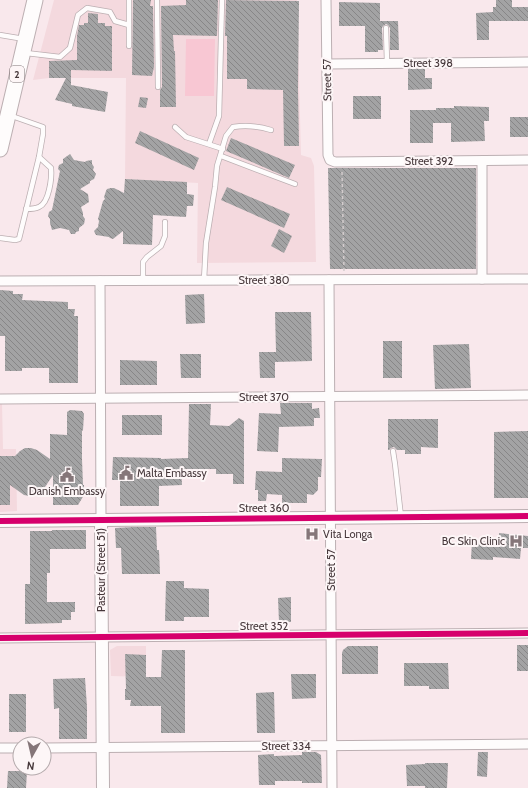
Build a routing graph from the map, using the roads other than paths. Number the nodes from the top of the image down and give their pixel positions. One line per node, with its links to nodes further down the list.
1 (35, 0): 9 (main road, 2)
2 (129, 0): 6 (lane)
3 (157, 0): 14 (lane)
4 (222, 0): 18 (lane)
5 (326, 0): 12 (street, Street 57)
6 (129, 25): 9 (lane); 10 (lane)
7 (386, 28): 13 (lane)
8 (0, 35): 9 (lane)
9 (24, 46): 15 (main road, 2)
10 (129, 46)
11 (528, 62): 13 (street, Street 398)
12 (327, 64): 13 (street, Street 398); 23 (street, Street 57)
13 (387, 64)
14 (158, 87)
15 (8, 114): 19 (main road, 2); 22 (lane)
16 (175, 127): 18 (lane)
17 (271, 130): 20 (lane)
18 (209, 144): 20 (lane)
19 (0, 149)
20 (223, 149): 21 (lane)
21 (221, 156): 26 (lane); 34 (lane)
22 (39, 157): 27 (lane); 27 (lane)
23 (330, 160): 25 (street, Street 392)
24 (528, 160): 25 (street, Street 392)
25 (482, 161): 30 (street)
26 (295, 184)
27 (26, 209): 29 (lane)
28 (165, 222): 33 (lane)
29 (0, 238)
30 (482, 279): 31 (street, Street 380); 35 (street, Street 380)
31 (528, 279)
32 (100, 280): 33 (street, Street 380); 36 (street, Street 380); 39 (street, Pasteur (Street 51))
33 (143, 280): 34 (street, Street 380)
34 (204, 280): 35 (street, Street 380)
35 (328, 280): 38 (street, Street 57)
36 (0, 281)
37 (528, 395): 38 (street, Street 370)
38 (329, 397): 39 (street, Street 370); 44 (street, Street 57)
39 (100, 398): 40 (street, Street 370); 45 (street, Pasteur (Street 51))
40 (0, 399)
41 (393, 451): 43 (lane)
42 (528, 516): 43 (street, Street 360)
43 (401, 517): 44 (street, Street 360)
44 (330, 518): 45 (street, Street 360); 48 (street, Street 57)
45 (101, 520): 46 (street, Street 360); 49 (street, Pasteur (Street 51))
46 (0, 521)
47 (528, 634): 48 (street, Street 352)
48 (331, 635): 49 (street, Street 352); 52 (street, Street 57)
49 (102, 637): 50 (street, Street 352); 56 (street, Pasteur (Street 51))
50 (0, 638)
51 (528, 744): 52 (street, Street 334)
52 (332, 746): 56 (street, Street 334); 58 (street, Street 57)
53 (0, 748): 54 (street)
54 (12, 748)
55 (52, 748): 56 (street, Street 334)
56 (103, 748): 57 (street, Pasteur (Street 51))
57 (103, 788)
58 (332, 788)

